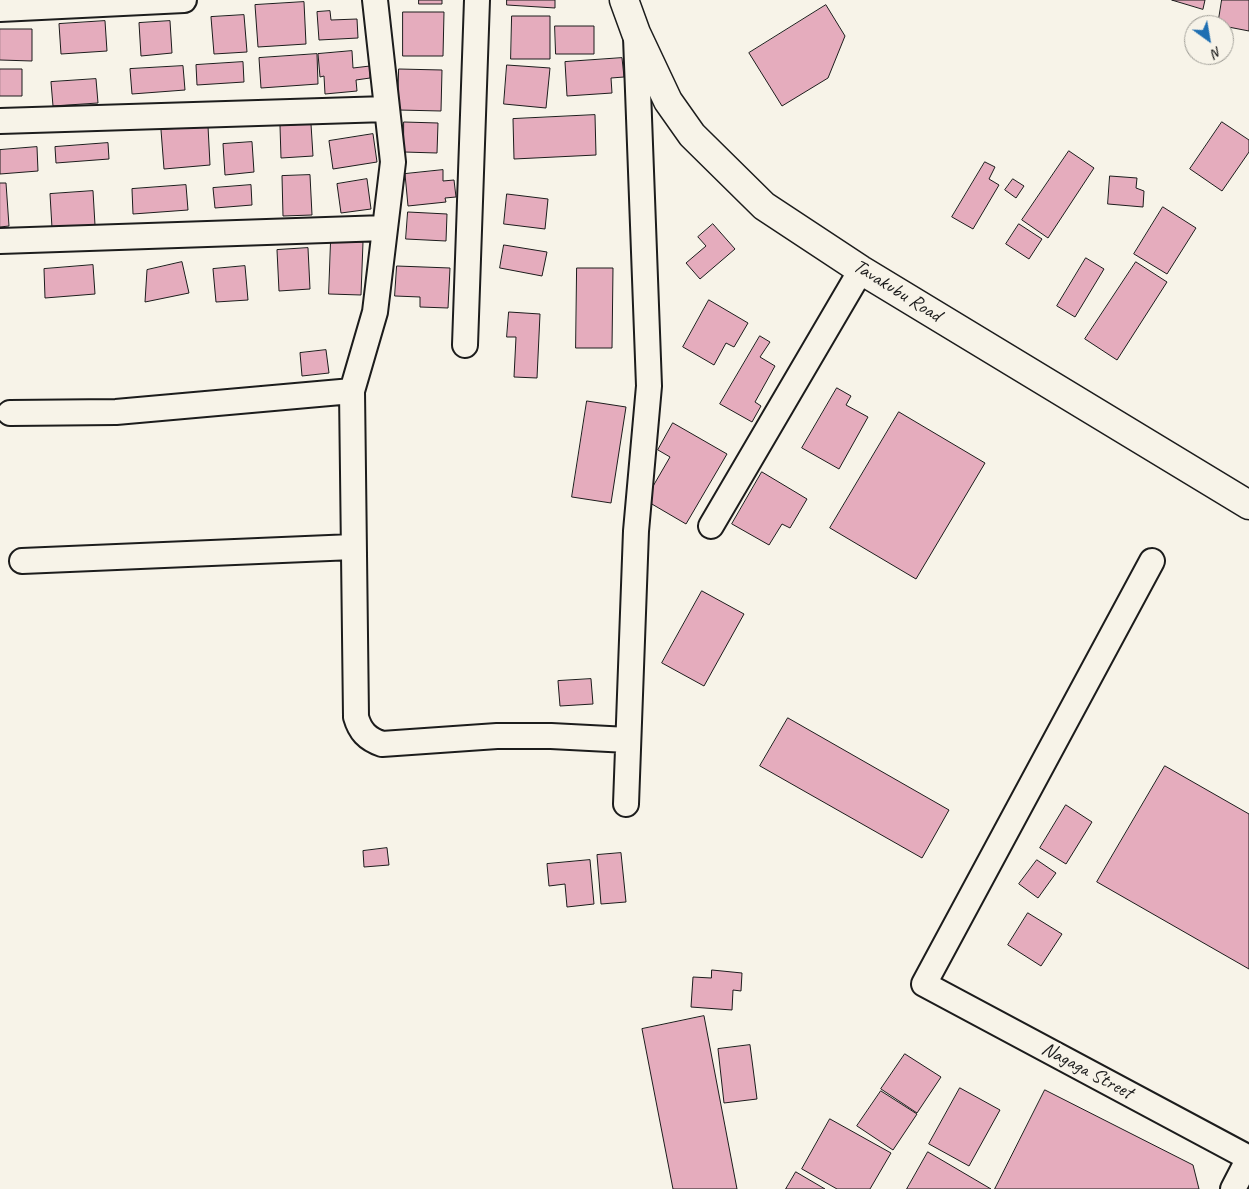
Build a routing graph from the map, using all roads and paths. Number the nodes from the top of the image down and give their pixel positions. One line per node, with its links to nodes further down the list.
1 (184, 0): 5 (street)
2 (376, 0): 7 (street)
3 (477, 0): 12 (street)
4 (624, 0): 6 (main road, Tavakubu Road)
5 (0, 8)
6 (636, 32): 11 (main road, Tavakubu Road); 20 (street)
7 (387, 109): 8 (street); 9 (street)
8 (0, 121)
9 (386, 228): 10 (street); 13 (street)
10 (0, 241)
11 (861, 270): 15 (main road, Tavakubu Road); 16 (street)
12 (465, 345)
13 (352, 392): 14 (street); 17 (street)
14 (10, 413)
15 (1249, 505)
16 (711, 526)
17 (353, 547): 18 (street); 20 (street)
18 (22, 561)
19 (1152, 561): 22 (street, Nagaga Street)
20 (628, 740): 21 (street)
21 (626, 804)
22 (1249, 1158): 23 (street)
23 (1233, 1189)

